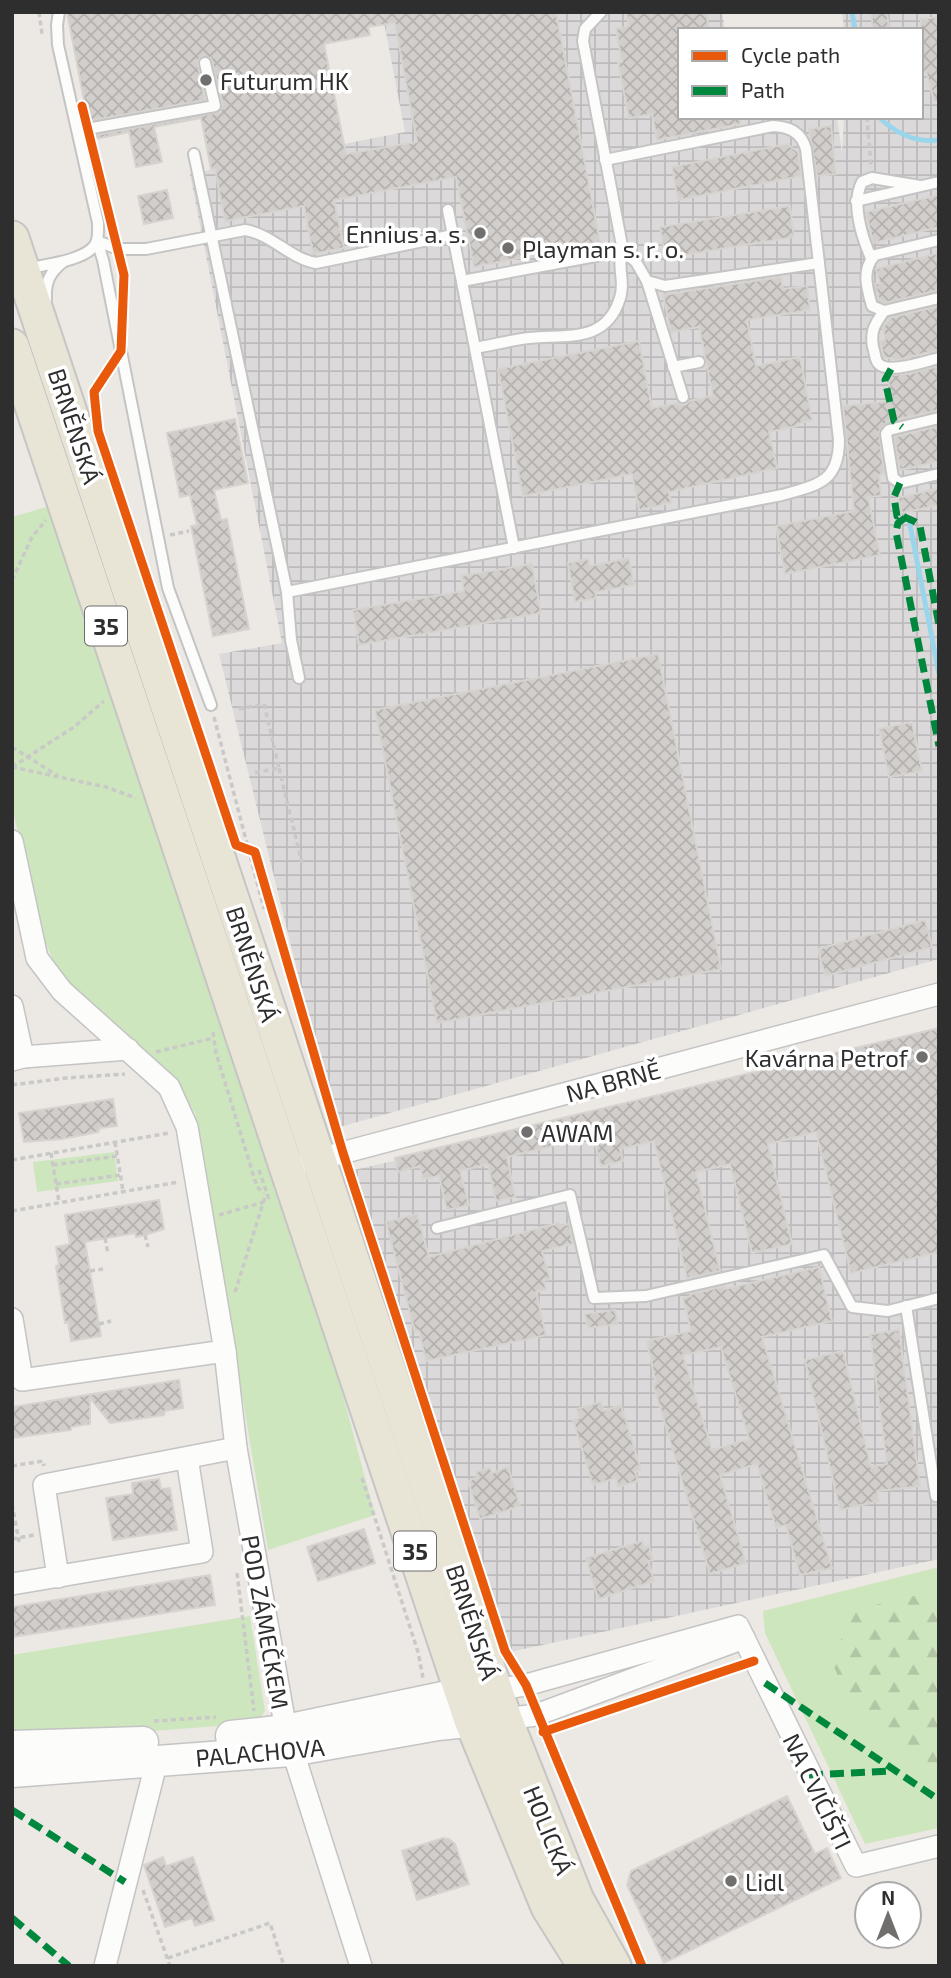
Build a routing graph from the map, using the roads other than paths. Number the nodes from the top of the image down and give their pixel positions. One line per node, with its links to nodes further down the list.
1 (59, 12): 15 (lane)
2 (601, 12): 6 (lane)
3 (205, 63): 4 (lane)
4 (87, 129)
5 (194, 154): 12 (lane)
6 (605, 160): 16 (lane); 19 (lane)
7 (939, 182): 8 (lane)
8 (920, 186): 9 (lane); 9 (lane)
9 (856, 201): 17 (lane)
10 (448, 210): 11 (lane)
11 (453, 235): 12 (lane); 21 (lane)
12 (212, 236): 15 (lane); 35 (lane)
13 (12, 238): 20 (main road, BRNĚNSKÁ / 35)
14 (939, 240): 17 (lane)
15 (96, 241): 18 (lane); 37 (lane)
16 (623, 251): 21 (lane); 22 (lane); 26 (lane)
17 (872, 258): 24 (lane)
18 (65, 260): 20 (lane); 30 (lane)
19 (819, 262): 22 (lane); 34 (lane)
20 (18, 271): 30 (main road, BRNĚNSKÁ / 35)
21 (462, 281): 26 (lane)
22 (647, 281): 29 (lane)
23 (939, 298): 24 (lane)
24 (884, 311): 27 (lane)
25 (12, 346): 43 (main road, BRNĚNSKÁ / 35)
26 (475, 348): 34 (lane)
27 (939, 358)
28 (699, 362): 29 (lane)
29 (673, 367): 31 (lane)
30 (58, 374): 43 (main road, BRNĚNSKÁ / 35)
31 (683, 397)
32 (939, 418): 33 (lane)
33 (939, 474)
34 (514, 548): 35 (lane)
35 (286, 592): 36 (lane)
36 (299, 678)
37 (211, 705)
38 (12, 841): 41 (street, POD ZÁMEČKEM)
39 (939, 993): 43 (street, NA BRNĚ)
40 (12, 1006): 42 (street)
41 (132, 1053): 42 (street); 48 (street, POD ZÁMEČKEM)
42 (18, 1058)
43 (302, 1163): 55 (main road, BRNĚNSKÁ / 35); 56 (main road, BRNĚNSKÁ / 35)
44 (436, 1228): 46 (lane)
45 (939, 1298): 46 (lane)
46 (906, 1306): 51 (lane)
47 (12, 1319): 48 (street)
48 (225, 1351): 49 (street, POD ZÁMEČKEM)
49 (236, 1448): 50 (street); 57 (street, POD ZÁMEČKEM)
50 (187, 1458): 52 (street); 52 (street)
51 (939, 1496)
52 (58, 1577): 53 (street)
53 (12, 1584)
54 (744, 1639): 55 (street); 55 (street); 61 (street, NA CVIČIŠTI)
55 (500, 1704): 56 (street, PALACHOVA); 65 (main road, HOLICKÁ / 35)
56 (467, 1706): 57 (street, PALACHOVA); 64 (main road, HOLICKÁ / 35)
57 (288, 1741): 58 (street, PALACHOVA); 59 (street, PALACHOVA); 63 (street, POD ZÁMEČKEM)
58 (12, 1746)
59 (157, 1760): 60 (street, PALACHOVA); 62 (street)
60 (12, 1772)
61 (939, 1846)
62 (105, 1966)
63 (361, 1966)
64 (585, 1966)
65 (614, 1966)

